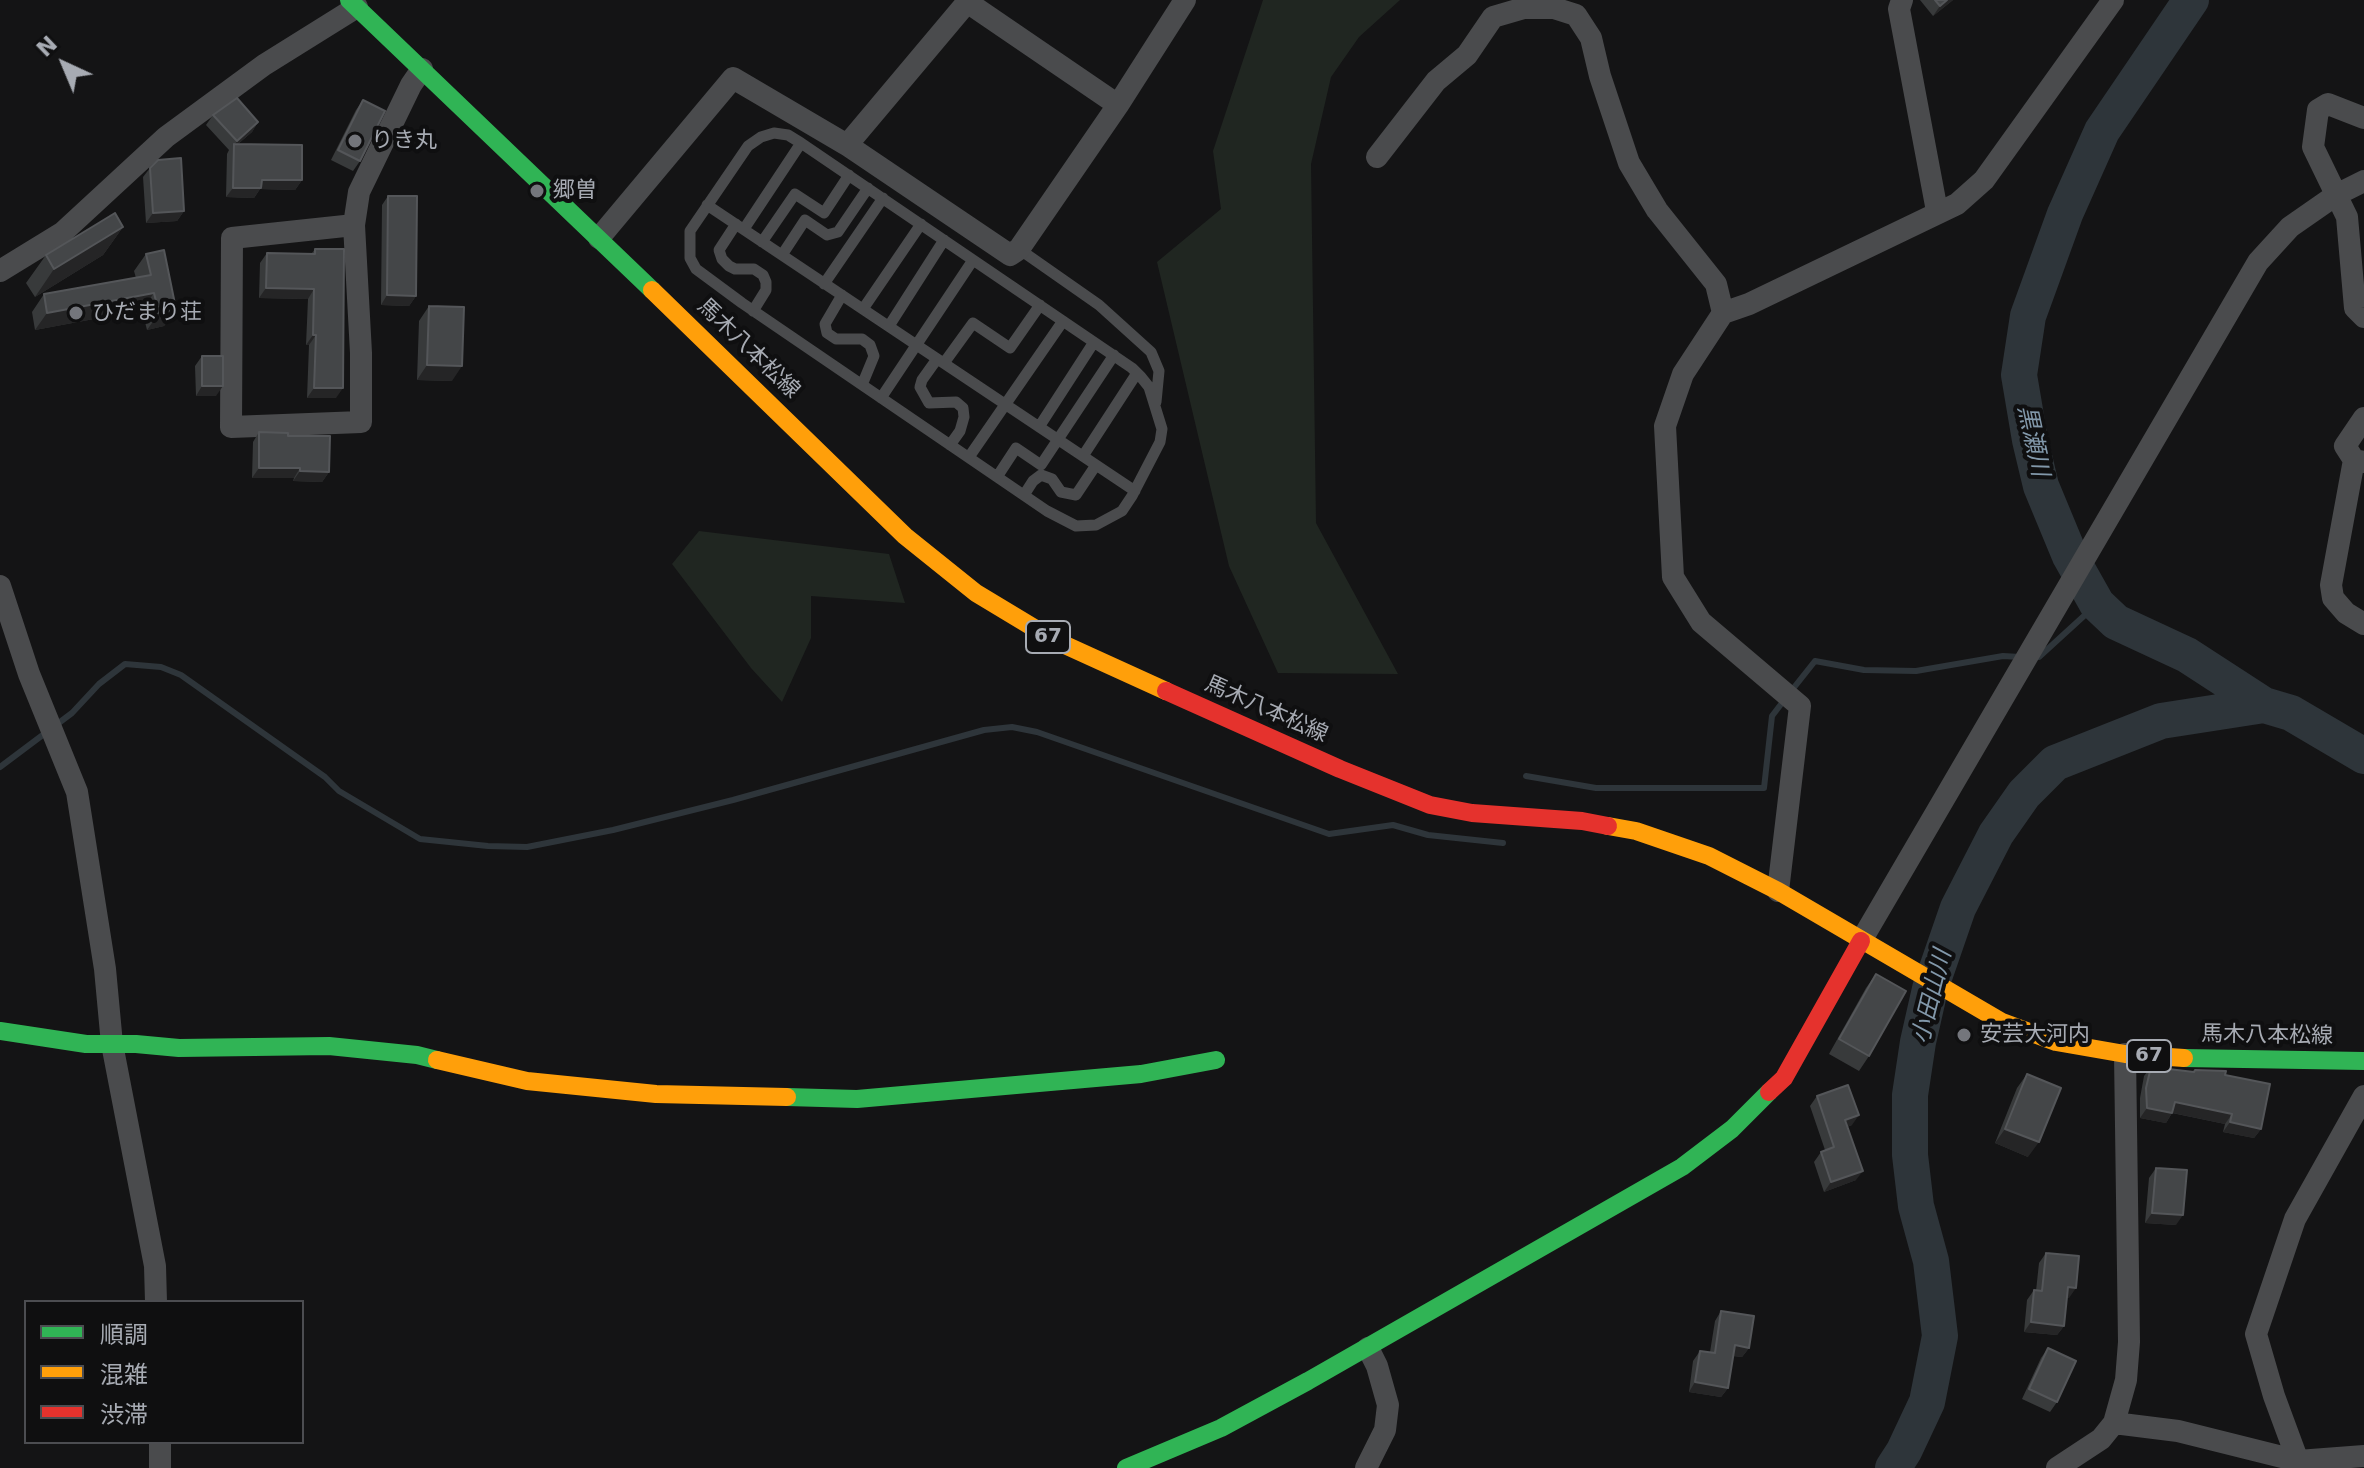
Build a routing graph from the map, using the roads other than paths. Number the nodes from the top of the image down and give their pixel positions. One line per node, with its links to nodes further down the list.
1 (1185, 0): 7 (street)
2 (1902, 0): 18 (street)
3 (2113, 0): 18 (street)
4 (968, 1): 7 (street); 10 (street)
5 (353, 4): 6 (main road, 馬木八本松線 / 67); 28 (street)
6 (422, 69): 20 (street); 22 (main road, 馬木八本松線 / 67)
7 (1118, 105): 25 (street)
8 (2364, 118): 15 (street)
9 (801, 143): 12 (lane); 17 (lane); 21 (lane)
10 (847, 145): 22 (street); 25 (street)
11 (1377, 157): 34 (street)
12 (849, 175): 14 (lane); 24 (lane)
13 (2364, 181): 15 (street)
14 (868, 188): 16 (lane); 26 (lane)
15 (2336, 195): 35 (street); 61 (street)
16 (883, 198): 19 (lane); 29 (lane)
17 (707, 205): 21 (lane); 33 (lane)
18 (1937, 211): 34 (street)
19 (921, 224): 23 (lane); 32 (lane)
20 (354, 225): 20 (street)
21 (740, 227): 24 (lane); 33 (lane)
22 (599, 238): 60 (main road, 馬木八本松線 / 67)
23 (944, 240): 27 (lane); 37 (lane)
24 (762, 242): 26 (lane)
25 (1019, 249): 46 (lane)
26 (782, 255): 29 (lane)
27 (973, 260): 31 (lane); 39 (lane)
28 (0, 271)
29 (824, 284): 30 (lane)
30 (842, 295): 32 (lane); 43 (lane)
31 (1040, 305): 36 (lane); 41 (lane)
32 (863, 309): 37 (lane)
33 (753, 311): 43 (lane)
34 (1723, 313): 60 (street)
35 (2364, 317)
36 (1063, 321): 38 (lane); 45 (lane)
37 (889, 326): 39 (lane)
38 (1094, 342): 40 (lane); 48 (lane)
39 (916, 345): 41 (lane); 44 (lane)
40 (1114, 355): 42 (lane); 49 (lane)
41 (941, 361): 45 (lane); 50 (lane)
42 (1137, 373): 46 (lane); 51 (lane)
43 (862, 385): 44 (lane)
44 (881, 398): 50 (lane)
45 (1005, 404): 48 (lane); 52 (lane)
46 (1156, 404): 56 (lane)
47 (2364, 418): 53 (street)
48 (1039, 427): 49 (lane)
49 (1057, 439): 51 (lane); 55 (lane)
50 (950, 445): 52 (lane)
51 (1083, 456): 54 (lane)
52 (969, 457): 55 (lane)
53 (2359, 461): 59 (street)
54 (1096, 465): 56 (lane); 57 (lane)
55 (997, 477): 57 (lane)
56 (1135, 491): 57 (lane)
57 (1024, 495)
58 (0, 586): 63 (street)
59 (2364, 624)
60 (1778, 891): 61 (main road, 馬木八本松線 / 67)
61 (1861, 941): 64 (main road, 馬木八本松線 / 67); 69 (main road)
62 (0, 1031): 63 (main road)
63 (112, 1044): 65 (main road); 68 (street)
64 (2125, 1054): 66 (main road, 馬木八本松線 / 67); 70 (street)
65 (1216, 1060)
66 (2364, 1061)
67 (2364, 1096): 73 (street)
68 (156, 1300)
69 (1368, 1348): 75 (main road); 76 (street)
70 (2114, 1423): 73 (street); 77 (street)
71 (160, 1444): 74 (street)
72 (2364, 1456): 73 (street)
73 (2298, 1461)
74 (160, 1468)
75 (1126, 1468)
76 (1366, 1468)
77 (2057, 1468)

